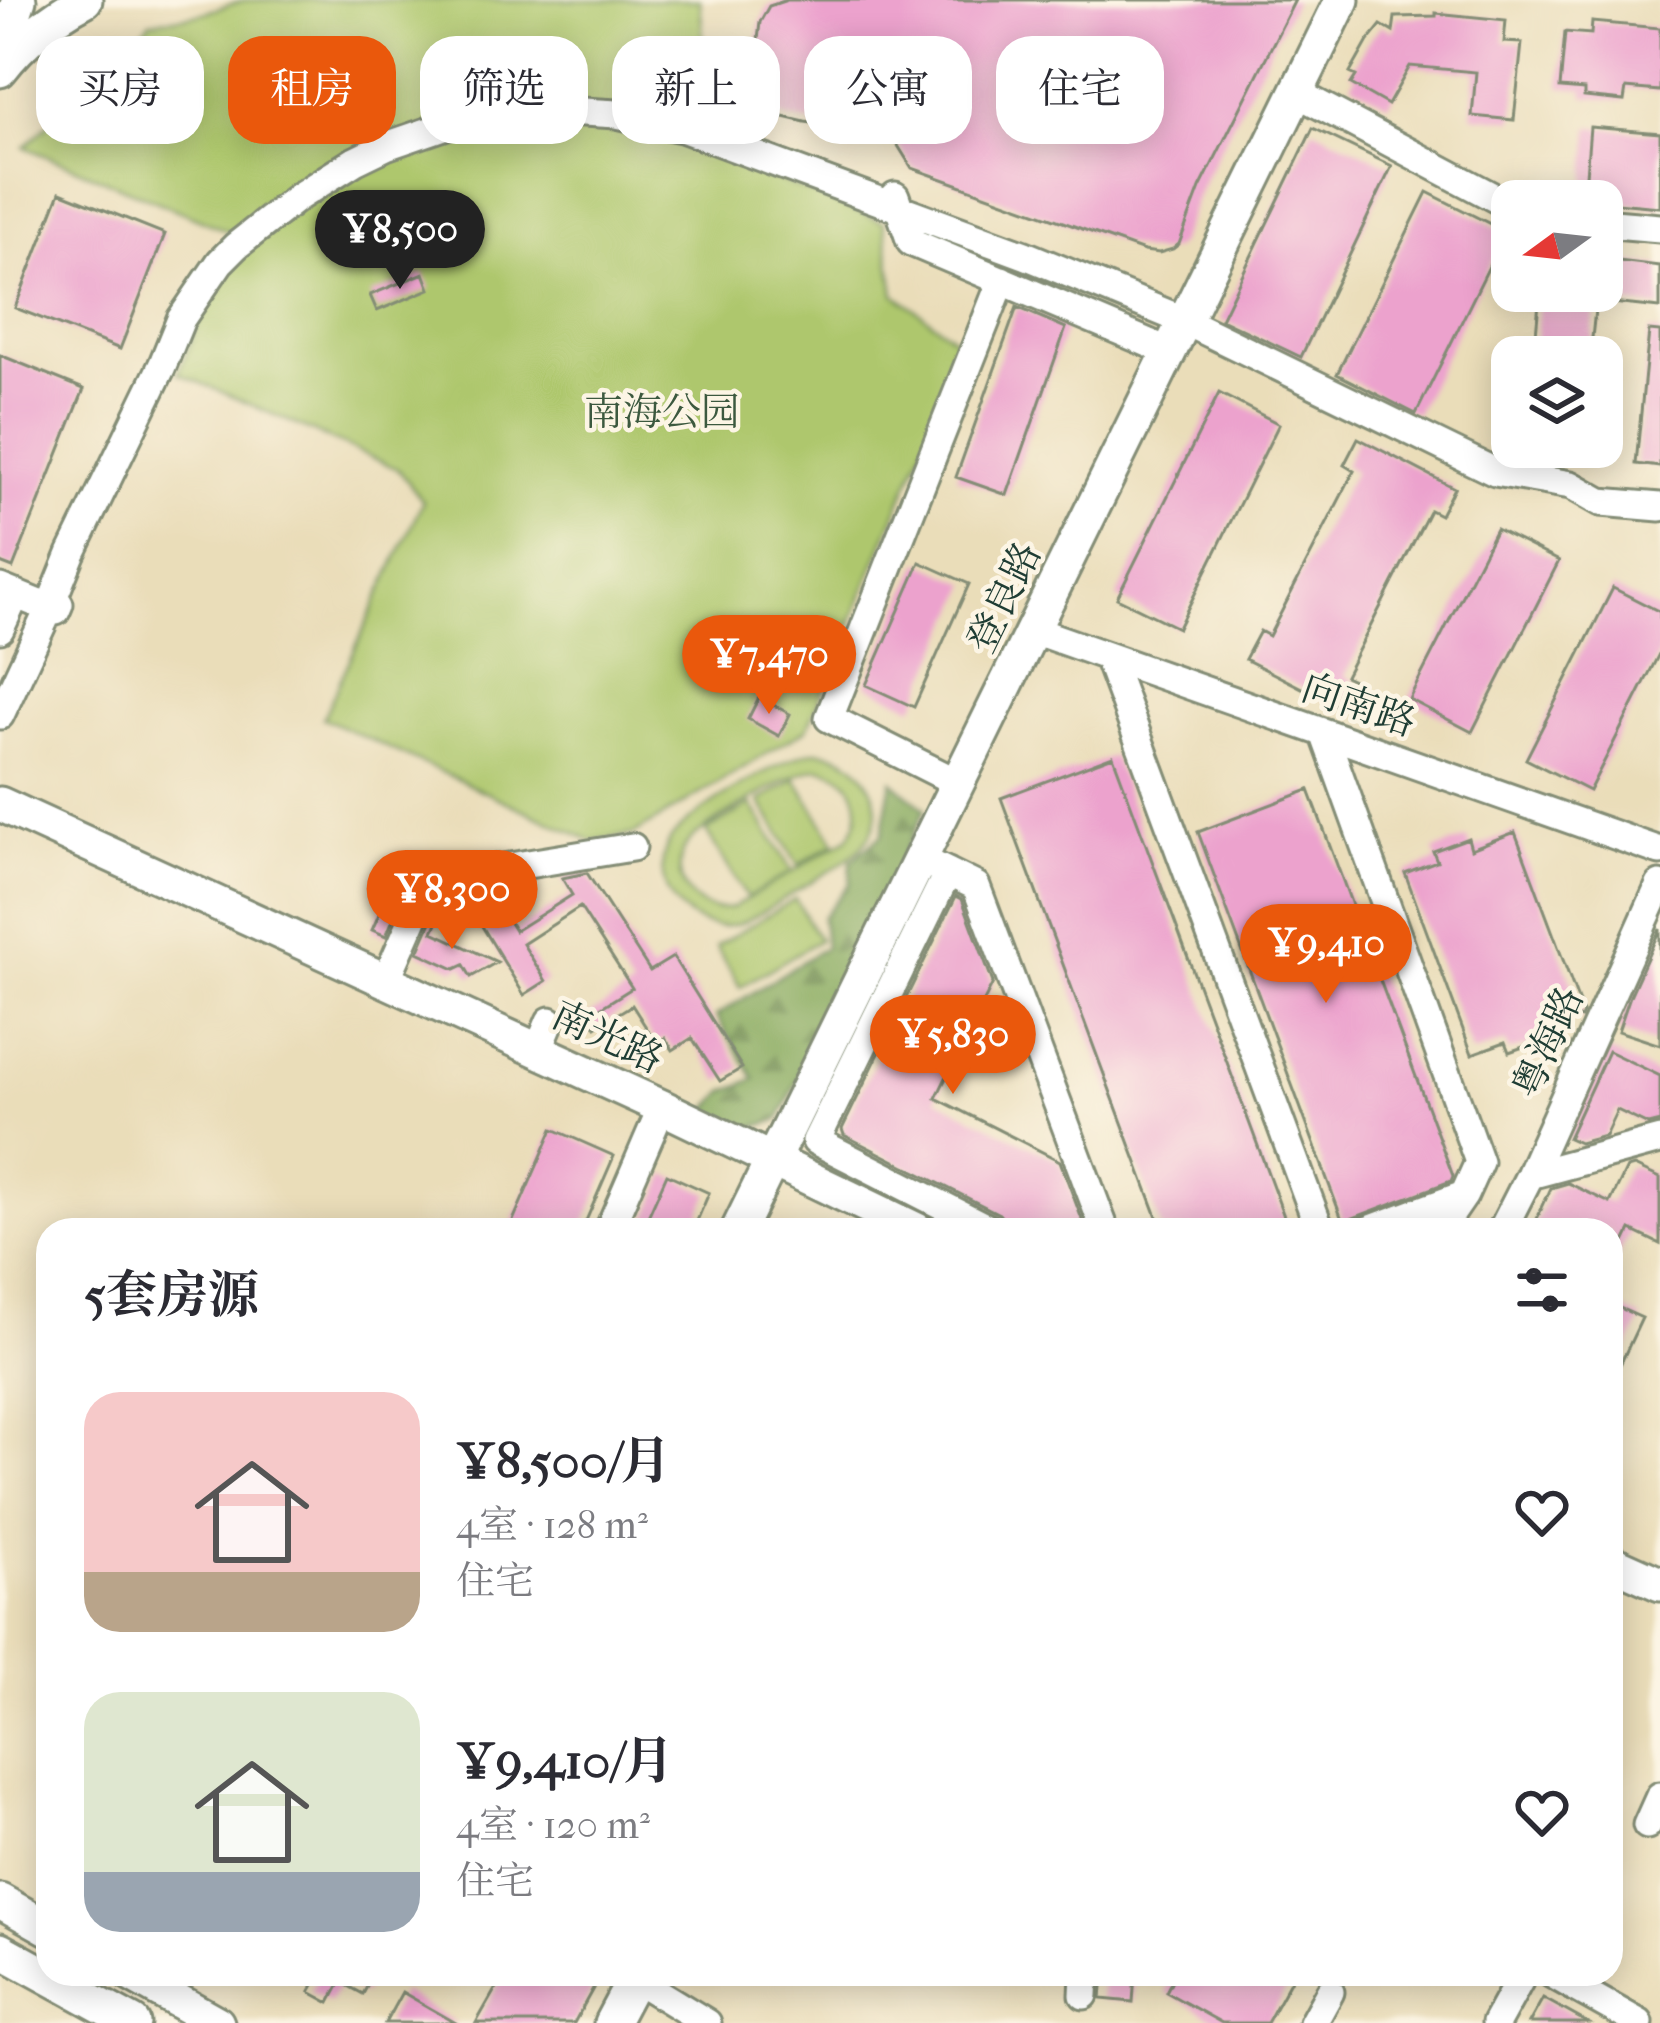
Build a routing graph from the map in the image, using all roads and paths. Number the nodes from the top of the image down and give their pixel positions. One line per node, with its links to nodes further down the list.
1 (19, 0): 4 (main road)
2 (85, 0): 5 (main road)
3 (1342, 0): 6 (main road, 登良路)
4 (0, 55)
5 (0, 70)
6 (1298, 93): 7 (street); 12 (main road, 登良路)
7 (1491, 196)
8 (900, 208): 11 (street); 12 (street); 15 (street)
9 (1623, 225): 10 (street)
10 (1660, 228)
11 (1001, 280): 12 (street); 21 (street)
12 (1178, 337): 13 (street); 17 (main road, 登良路)
13 (1660, 507)
14 (8, 591): 15 (street); 16 (street)
15 (49, 608): 19 (street)
16 (0, 628)
17 (1033, 630): 18 (street, 向南路); 21 (main road, 登良路)
18 (1108, 657): 20 (street, 向南路); 38 (street)
19 (0, 715)
20 (1324, 733): 24 (street, 向南路); 32 (street)
21 (958, 783): 25 (main road, 登良路)
22 (0, 804): 27 (main road, 南光路)
23 (632, 847): 27 (street)
24 (1660, 851)
25 (934, 865): 30 (main road, 登良路); 36 (street); 37 (street)
26 (1660, 885): 31 (street, 粤海路)
27 (386, 980): 28 (main road, 南光路)
28 (662, 1106): 30 (main road, 南光路); 33 (street)
29 (1660, 1140): 31 (street)
30 (773, 1159): 34 (main road, 登良路); 35 (main road, 南光路)
31 (1529, 1175): 41 (street, 粤海路)
32 (1464, 1195): 39 (street); 40 (street)
33 (614, 1218)
34 (744, 1218)
35 (893, 1218)
36 (968, 1218)
37 (1100, 1218)
38 (1316, 1218)
39 (1402, 1218)
40 (1448, 1218)
41 (1508, 1218)
42 (1623, 1567): 43 (main road)
43 (1660, 1584)
44 (1660, 1796): 45 (street)
45 (1647, 1826)
46 (0, 1901): 47 (main road)
47 (36, 1921)
48 (0, 1950): 49 (main road)
49 (36, 1970)
50 (66, 1986): 57 (main road)
51 (151, 1986): 58 (main road)
52 (631, 1986): 59 (main road)
53 (650, 1986): 60 (street)
54 (1516, 1986): 62 (street)
55 (1573, 1986): 63 (street)
56 (1330, 1992): 61 (street)
57 (133, 2023)
58 (217, 2023)
59 (611, 2023)
60 (707, 2023)
61 (1312, 2023)
62 (1496, 2023)
63 (1639, 2023)

